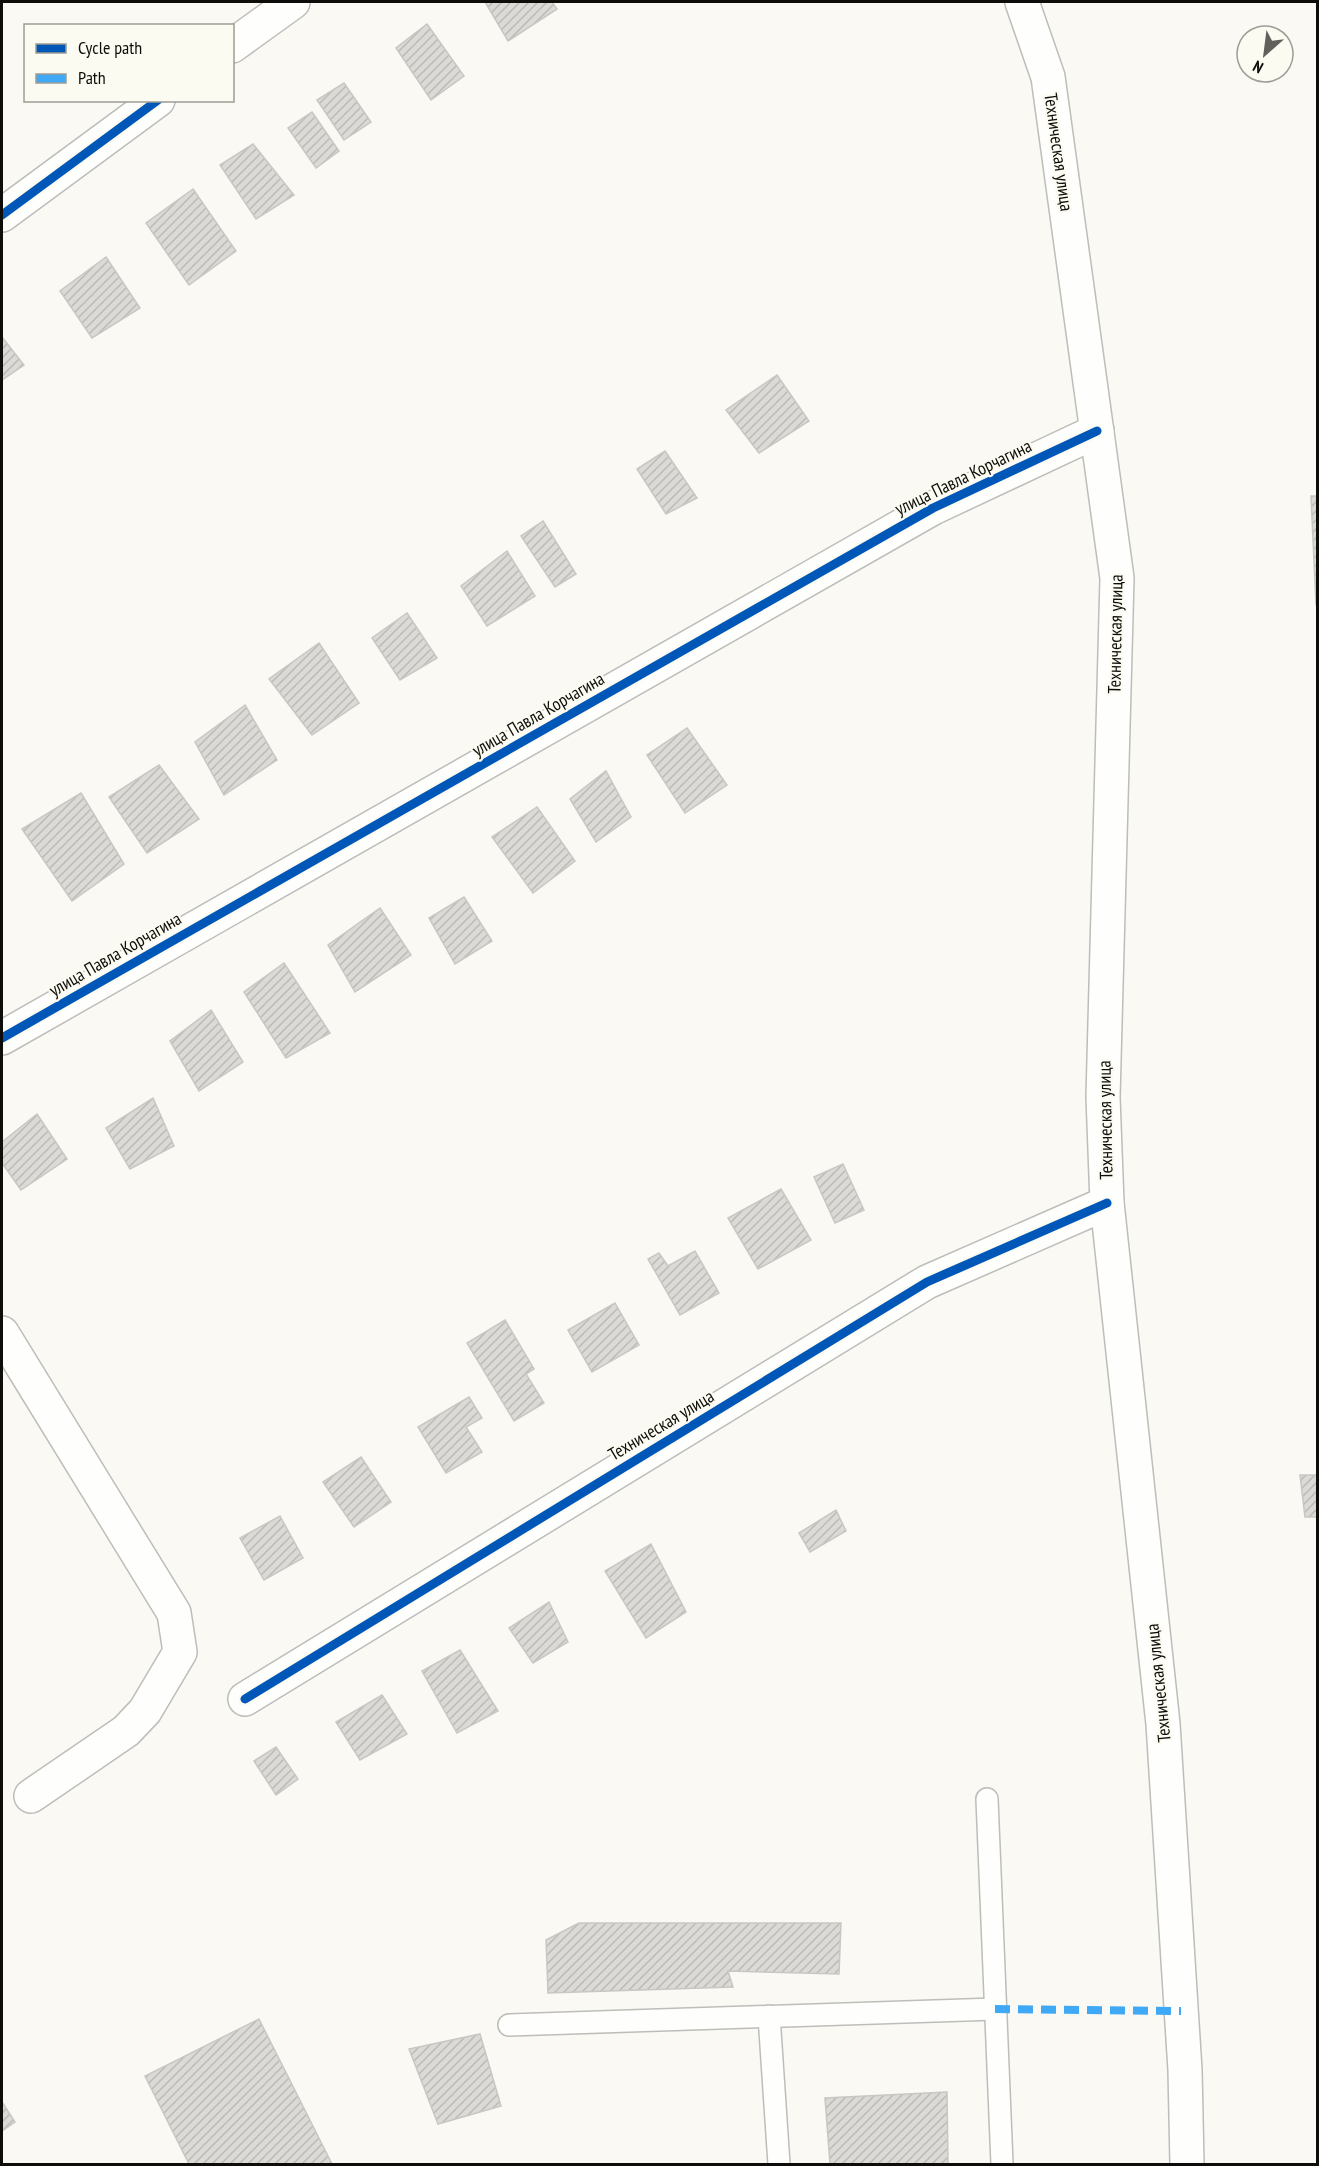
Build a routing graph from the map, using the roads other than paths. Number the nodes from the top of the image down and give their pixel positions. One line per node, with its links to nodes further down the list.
1 (293, 2): 3 (street)
2 (1023, 2): 6 (street, Техническая улица)
3 (234, 45)
4 (155, 102): 5 (street)
5 (2, 215)
6 (1097, 431): 7 (street, улица Павла Корчагина); 8 (street, Техническая улица)
7 (2, 1038)
8 (1107, 1203): 10 (street, Техническая улица); 18 (street, Техническая улица)
9 (2, 1333): 11 (street)
10 (244, 1699)
11 (31, 1796)
12 (987, 1799): 13 (lane)
13 (996, 2009): 14 (lane); 17 (lane)
14 (769, 2016): 15 (lane); 16 (lane)
15 (509, 2025)
16 (779, 2164)
17 (1002, 2164)
18 (1187, 2164)

